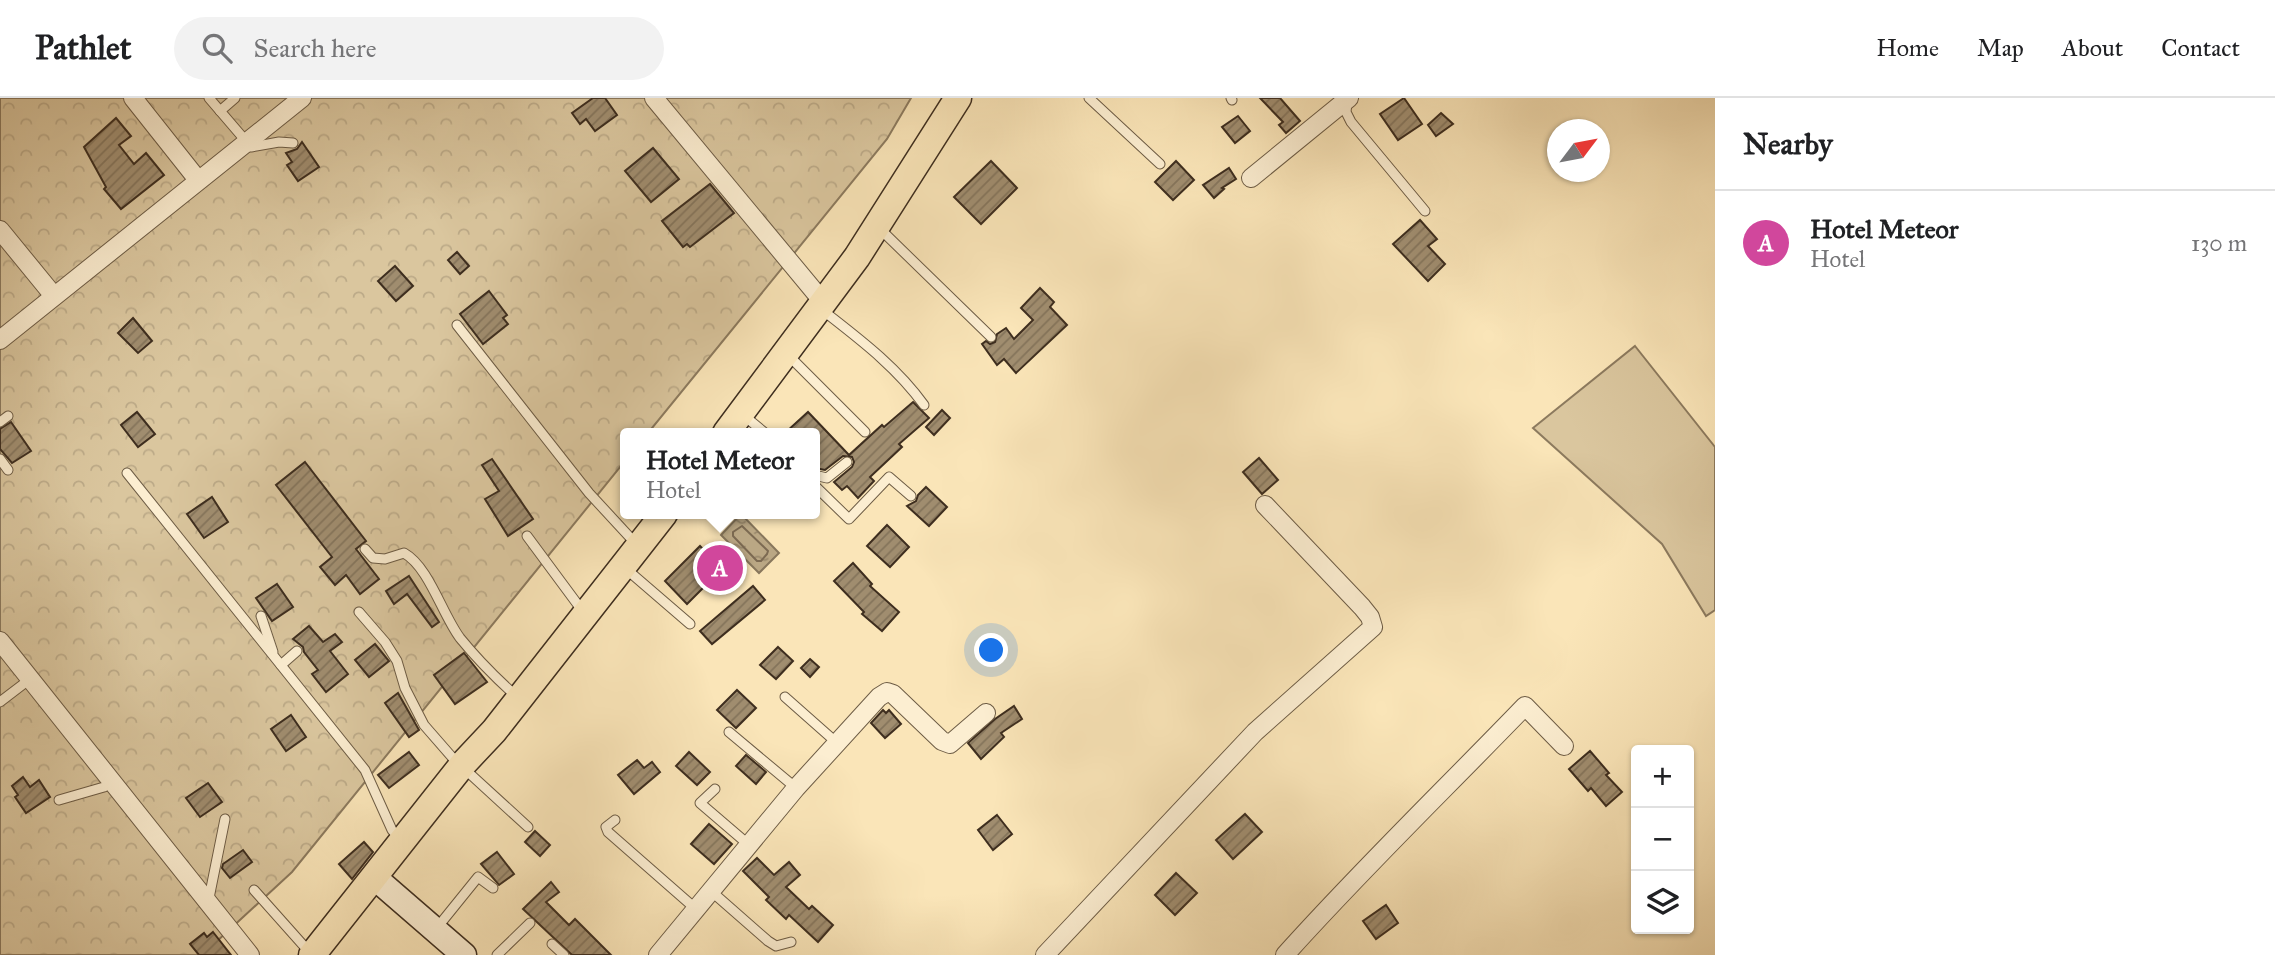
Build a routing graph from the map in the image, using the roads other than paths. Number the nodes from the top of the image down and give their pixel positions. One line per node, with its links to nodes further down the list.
1 (133, 98): 14 (street)
2 (209, 98): 9 (lane)
3 (235, 98): 9 (lane)
4 (302, 98): 10 (street)
5 (654, 98): 19 (street)
6 (958, 98): 16 (main road)
7 (1089, 98): 12 (lane)
8 (1349, 98): 13 (street); 15 (lane)
9 (220, 111): 10 (lane)
10 (246, 141): 11 (lane); 14 (street)
11 (293, 144)
12 (1160, 164)
13 (1251, 178)
14 (198, 180): 18 (street)
15 (1425, 211)
16 (877, 226): 19 (main road); 21 (lane)
17 (0, 230): 18 (street)
18 (54, 296): 22 (street)
19 (822, 306): 23 (main road); 24 (lane)
20 (457, 325): 38 (lane)
21 (991, 337)
22 (0, 340)
23 (787, 354): 25 (main road); 26 (lane)
24 (924, 405)
25 (734, 423)
26 (865, 432)
27 (0, 459): 29 (lane)
28 (847, 463): 31 (lane)
29 (8, 470)
30 (127, 473): 45 (lane)
31 (820, 476)
32 (820, 491): 33 (lane)
33 (911, 496)
34 (1265, 505): 81 (street)
35 (660, 519): 38 (main road)
36 (527, 537): 40 (lane)
37 (365, 549): 48 (lane)
38 (631, 557): 40 (main road); 42 (lane)
39 (359, 612): 54 (lane)
40 (586, 615): 48 (main road)
41 (261, 616): 45 (lane)
42 (690, 624)
43 (0, 641): 46 (street)
44 (297, 651): 45 (lane)
45 (278, 661): 62 (lane)
46 (30, 679): 49 (lane); 55 (street)
47 (785, 696): 52 (lane)
48 (519, 699): 54 (main road)
49 (0, 702)
50 (986, 713): 52 (street)
51 (729, 732): 56 (lane)
52 (837, 743): 56 (street)
53 (1564, 746): 82 (street)
54 (465, 770): 61 (lane); 62 (main road); 64 (main road)
55 (111, 782): 58 (lane); 68 (street)
56 (796, 788): 63 (street)
57 (715, 789): 63 (lane)
58 (59, 800)
59 (225, 819): 68 (lane)
60 (615, 820): 69 (lane)
61 (528, 827)
62 (403, 841): 64 (main road)
63 (750, 845): 67 (street)
64 (378, 880): 71 (street); 75 (main road); 76 (main road)
65 (493, 888): 71 (lane)
66 (254, 890): 75 (lane)
67 (711, 891): 69 (street); 72 (lane)
68 (208, 903): 74 (street)
69 (697, 909): 80 (street)
70 (530, 923): 78 (lane)
71 (435, 929): 77 (street)
72 (791, 942)
73 (552, 944): 79 (lane)
74 (250, 955)
75 (312, 955)
76 (325, 955)
77 (464, 955)
78 (497, 955)
79 (564, 955)
80 (658, 955)
81 (1045, 955)
82 (1284, 955)

